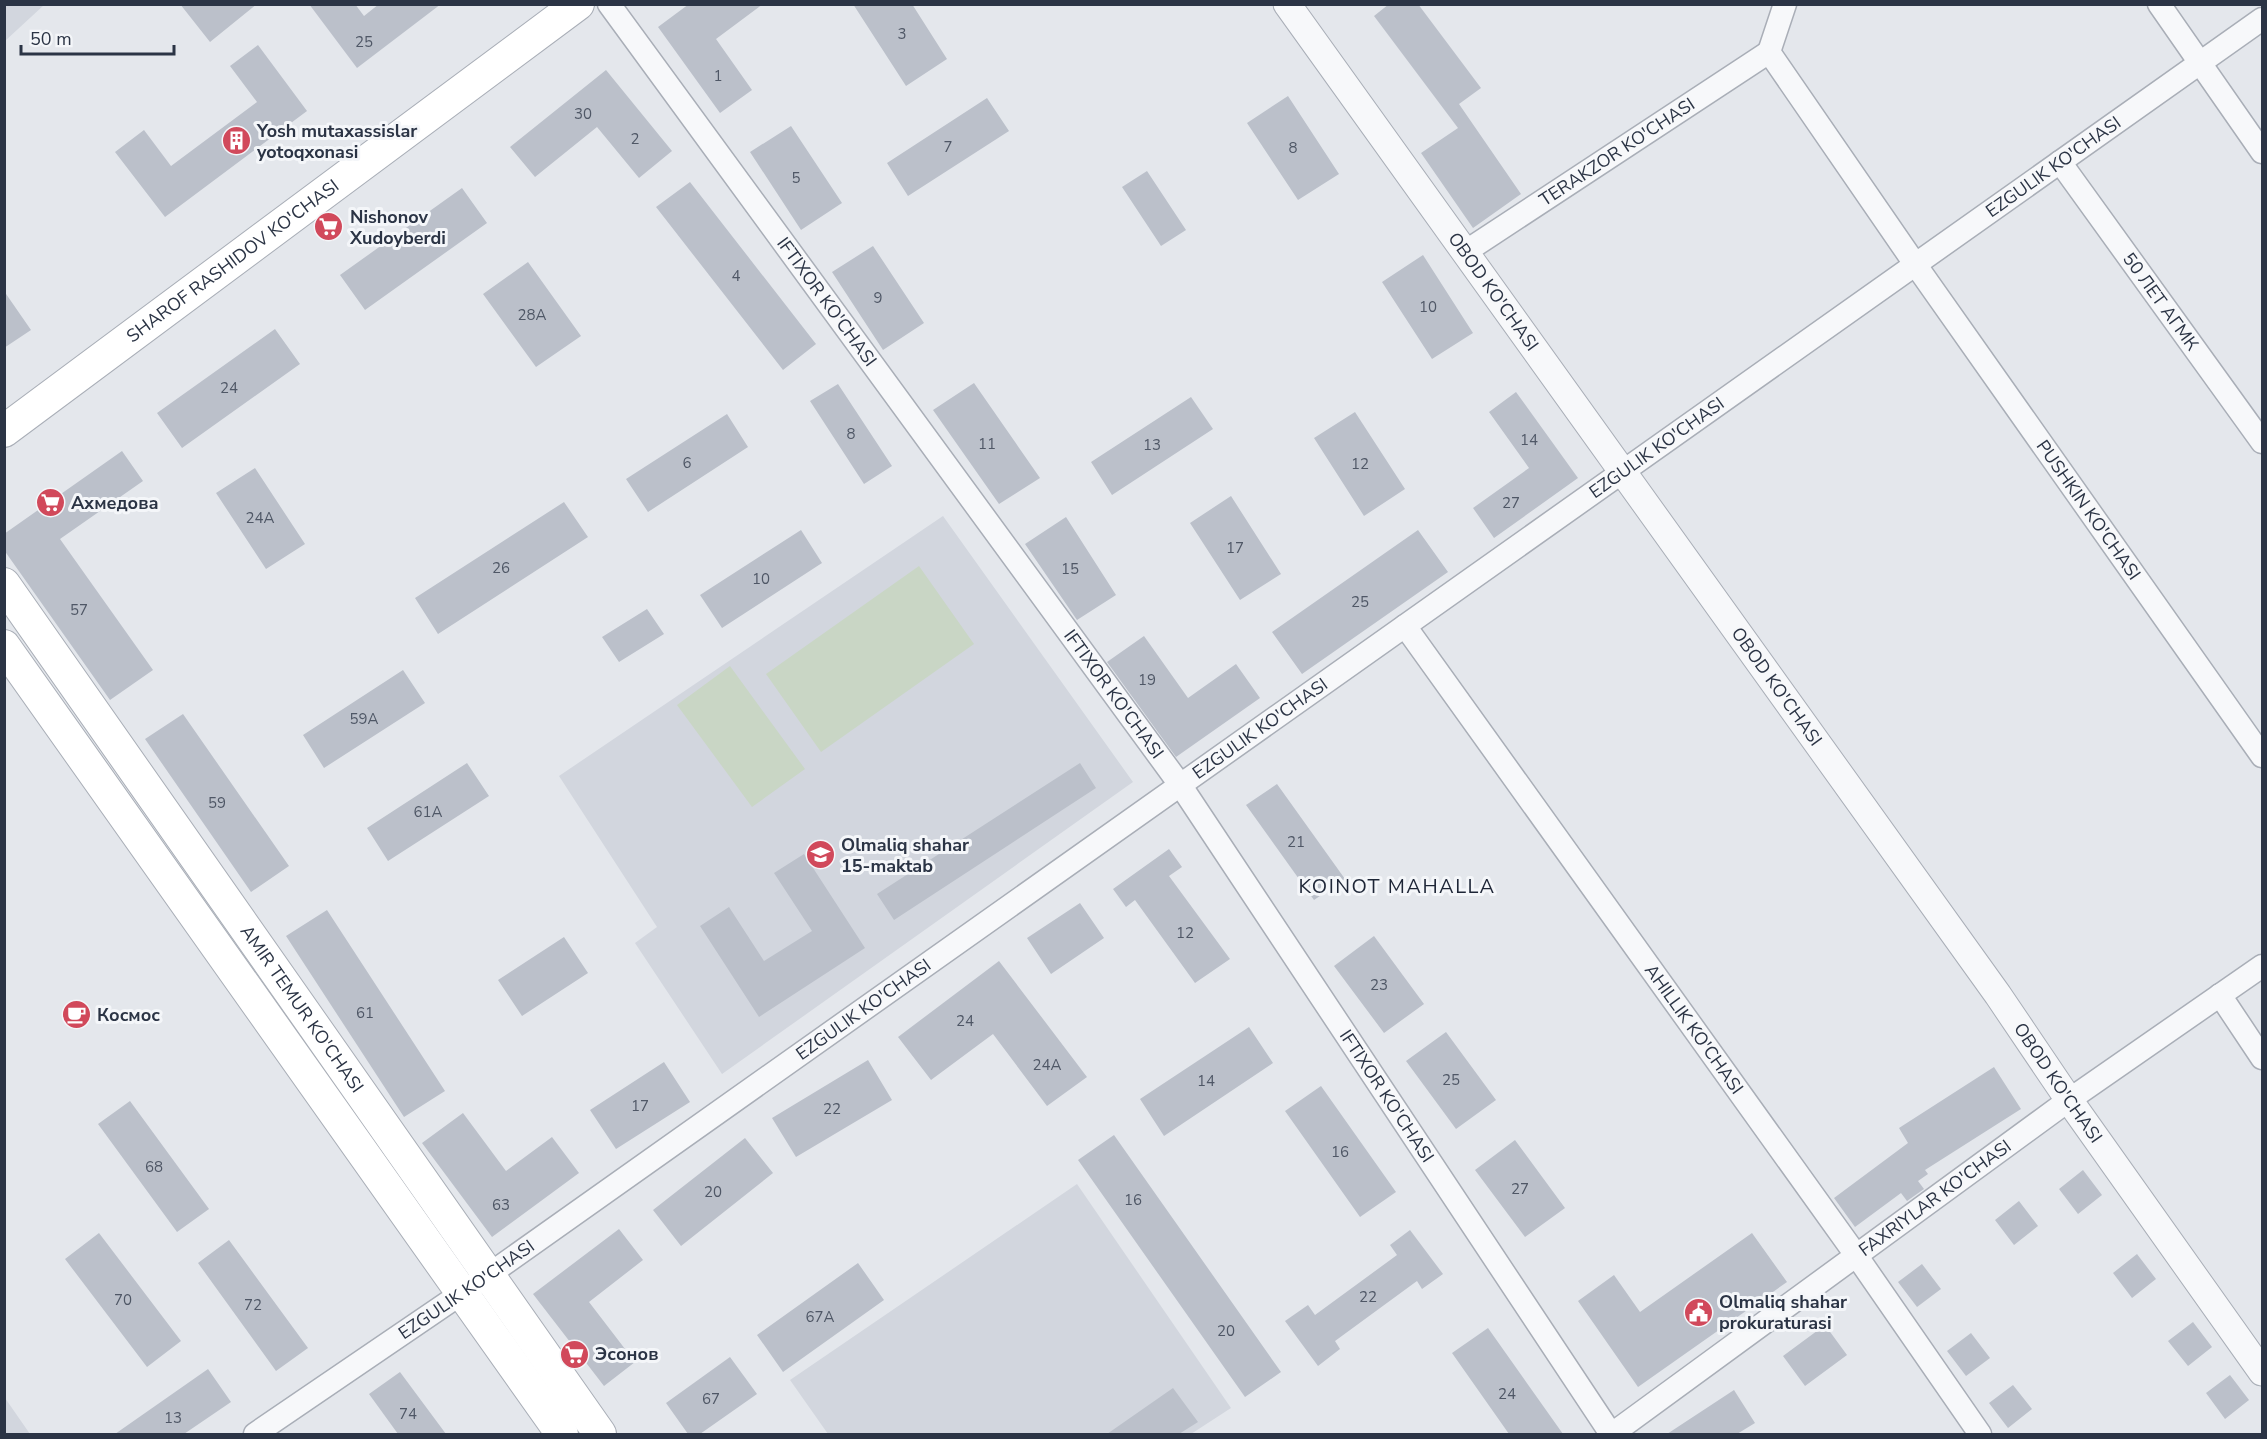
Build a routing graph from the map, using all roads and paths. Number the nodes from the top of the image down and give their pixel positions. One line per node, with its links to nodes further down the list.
1 (578, 4): 13 (main road, SHAROF RASHIDOV KO'CHASI)
2 (609, 4): 20 (street, IFTIXOR KO'CHASI)
3 (1287, 4): 11 (street, OBOD KO'CHASI)
4 (1785, 4): 7 (street)
5 (2159, 4): 8 (street)
6 (2262, 19): 8 (street, EZGULIK KO'CHASI)
7 (1769, 52): 11 (street, TERAKZOR KO'CHASI); 12 (street)
8 (2200, 64): 9 (street); 10 (street, EZGULIK KO'CHASI)
9 (2262, 152)
10 (2060, 162): 12 (street, EZGULIK KO'CHASI); 14 (street, 50 ЛЕТ АГМК)
11 (1465, 252): 15 (street, OBOD KO'CHASI)
12 (1915, 264): 15 (street, EZGULIK KO'CHASI); 19 (street, PUSHKIN KO'CHASI)
13 (4, 431)
14 (2262, 442)
15 (1623, 470): 17 (street, EZGULIK KO'CHASI); 24 (street, OBOD KO'CHASI)
16 (4, 584): 26 (main road, AMIR TEMUR KO'CHASI)
17 (1405, 626): 20 (street, EZGULIK KO'CHASI); 25 (street, AHILLIK KO'CHASI)
18 (4, 646): 26 (main road, AMIR TEMUR KO'CHASI)
19 (2262, 756)
20 (1181, 786): 26 (street, EZGULIK KO'CHASI); 31 (street, IFTIXOR KO'CHASI)
21 (2262, 966): 22 (street, FAXRIYLAR KO'CHASI)
22 (2220, 995): 23 (street); 24 (street, FAXRIYLAR KO'CHASI)
23 (2262, 1058)
24 (2069, 1100): 25 (street, FAXRIYLAR KO'CHASI); 27 (street, OBOD KO'CHASI)
25 (1856, 1255): 31 (street, FAXRIYLAR KO'CHASI); 32 (street, AHILLIK KO'CHASI)
26 (475, 1284): 28 (street, EZGULIK KO'CHASI); 29 (main road, AMIR TEMUR KO'CHASI); 30 (main road, AMIR TEMUR KO'CHASI)
27 (2262, 1372)
28 (255, 1434)
29 (562, 1434)
30 (600, 1434)
31 (1611, 1434)
32 (1980, 1434)

